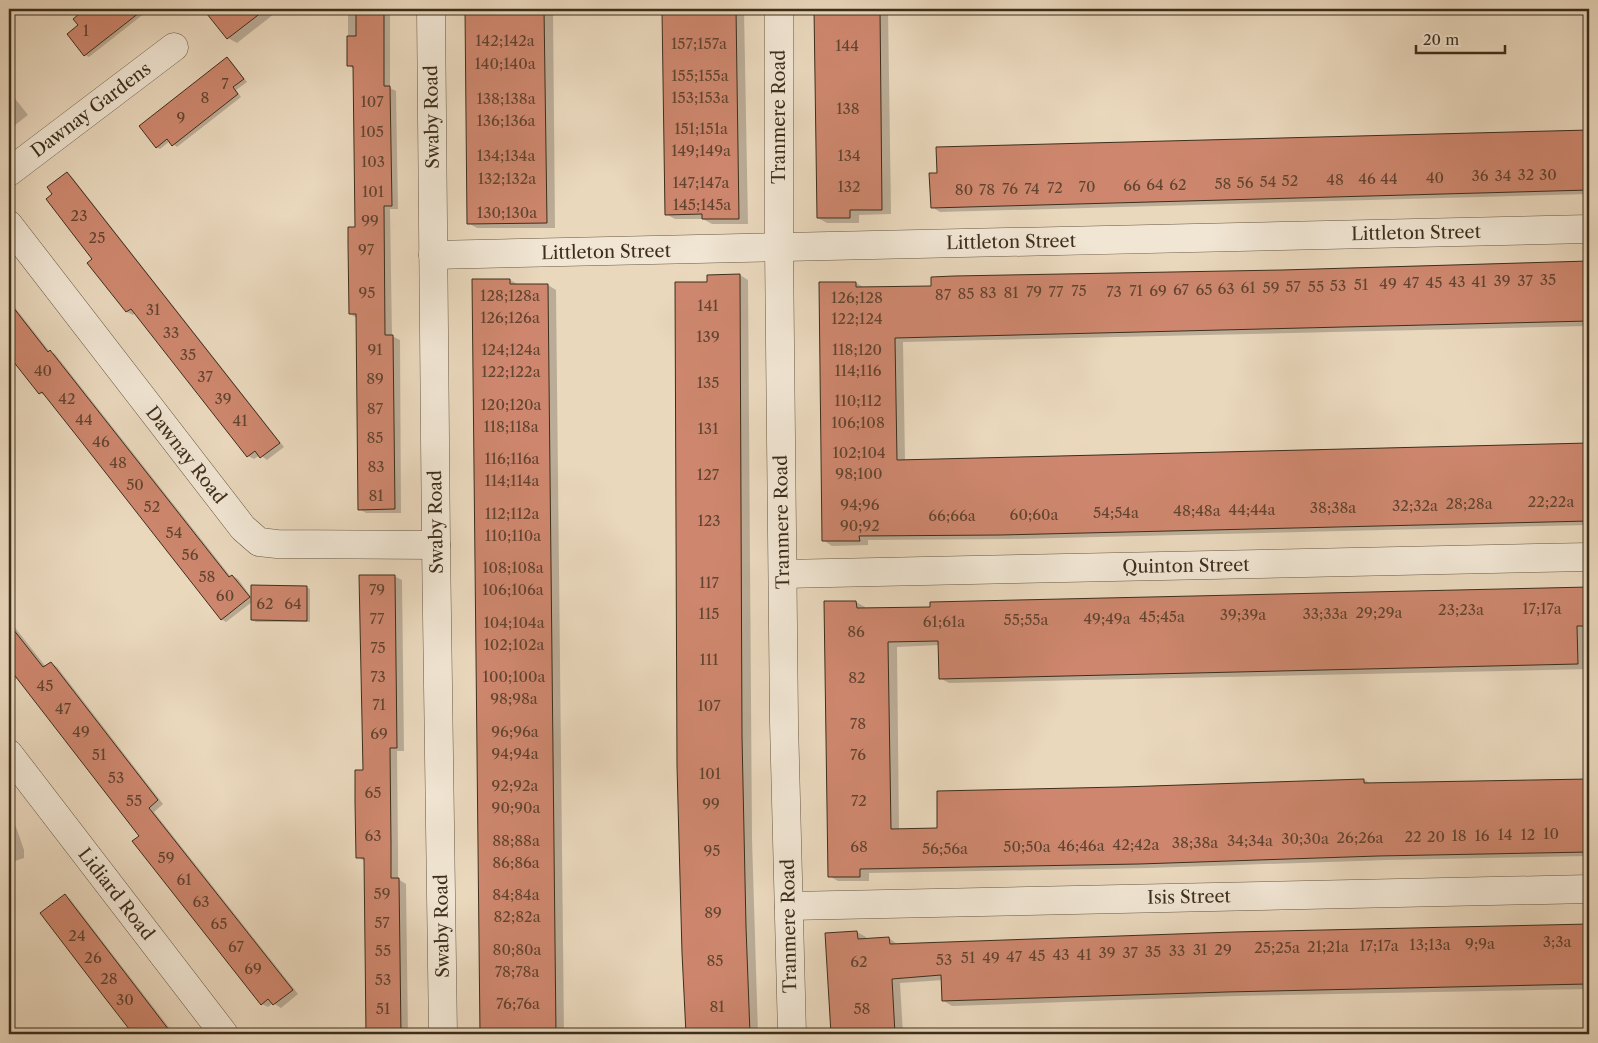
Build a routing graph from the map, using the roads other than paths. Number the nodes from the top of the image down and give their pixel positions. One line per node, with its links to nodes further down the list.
1 (431, 9): 8 (street, Swaby Road)
2 (779, 9): 7 (street, Tranmere Road)
3 (174, 47): 4 (street, Dawnay Gardens)
4 (9, 172)
5 (9, 226): 9 (street, Dawnay Road)
6 (1589, 229): 7 (street, Littleton Street)
7 (778, 248): 8 (street, Littleton Street); 11 (street, Tranmere Road)
8 (433, 256): 9 (street, Swaby Road)
9 (436, 544): 16 (street, Swaby Road)
10 (1589, 557): 11 (street, Quinton Street)
11 (783, 574): 14 (street, Tranmere Road)
12 (9, 754): 15 (street, Lidiard Road)
13 (1589, 889): 14 (street, Isis Street)
14 (788, 906): 17 (street, Tranmere Road)
15 (224, 1034)
16 (444, 1034)
17 (792, 1034)

